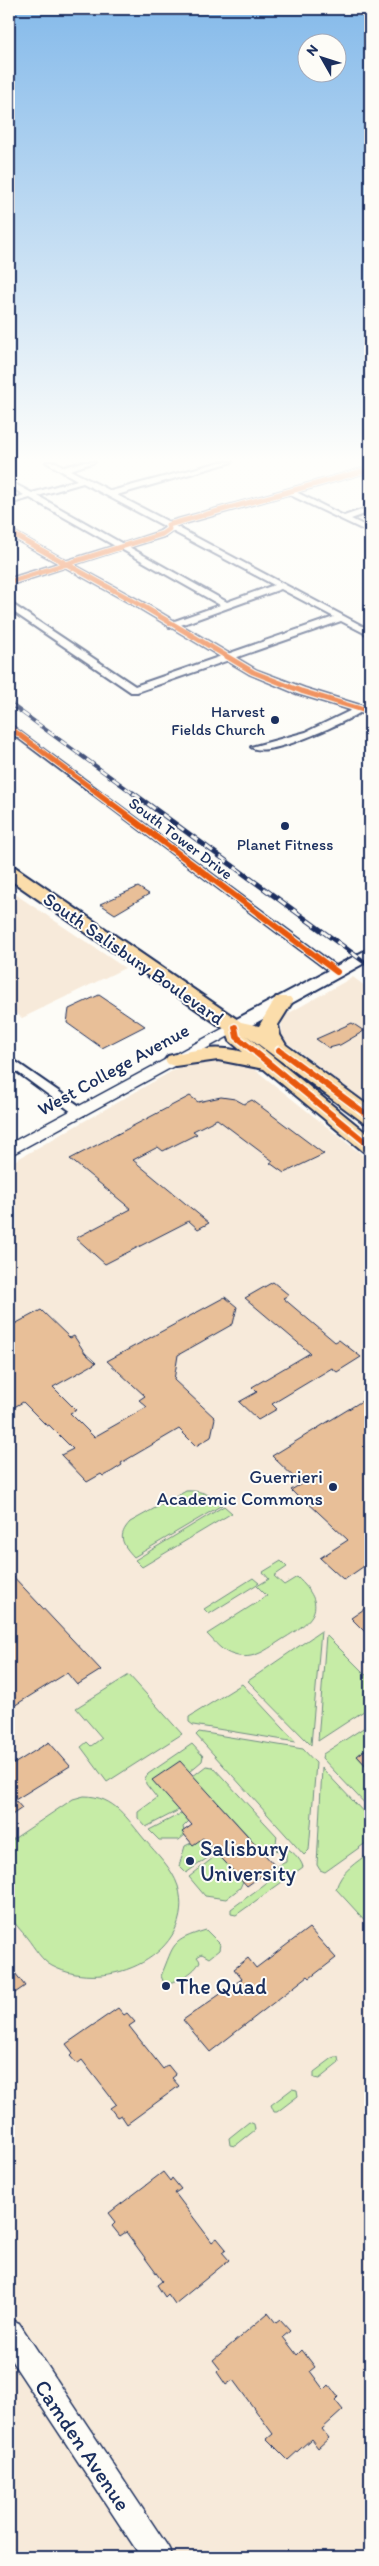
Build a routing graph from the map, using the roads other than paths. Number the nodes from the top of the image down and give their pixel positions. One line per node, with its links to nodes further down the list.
1 (95, 582): 8 (street)
2 (185, 582): 6 (street)
3 (273, 582): 4 (street)
4 (281, 586): 6 (street); 7 (street)
5 (9, 605): 10 (street)
6 (226, 605): 8 (street)
7 (340, 618): 9 (street); 10 (street)
8 (172, 625): 10 (street)
9 (369, 631)
10 (226, 658): 11 (street)
11 (365, 711): 13 (street)
12 (9, 727): 16 (street, South Tower Drive)
13 (256, 747)
14 (9, 871): 18 (main road, South Salisbury Boulevard)
15 (370, 953): 16 (main road, West College Avenue)
16 (337, 972): 17 (main road, West College Avenue)
17 (283, 1001): 18 (main road, West College Avenue); 19 (main road)
18 (235, 1027): 19 (main road, South Salisbury Boulevard); 20 (street, West College Avenue); 22 (main road, South Salisbury Boulevard)
19 (279, 1050): 24 (main road, South Salisbury Boulevard)
20 (175, 1060): 22 (main road); 23 (street, West College Avenue)
21 (9, 1061): 23 (street)
22 (279, 1071): 25 (main road, South Salisbury Boulevard)
23 (80, 1112): 26 (street, West College Avenue)
24 (370, 1117)
25 (370, 1146)
26 (9, 1151)
27 (9, 2333): 28 (street, Camden Avenue)
28 (158, 2557)

